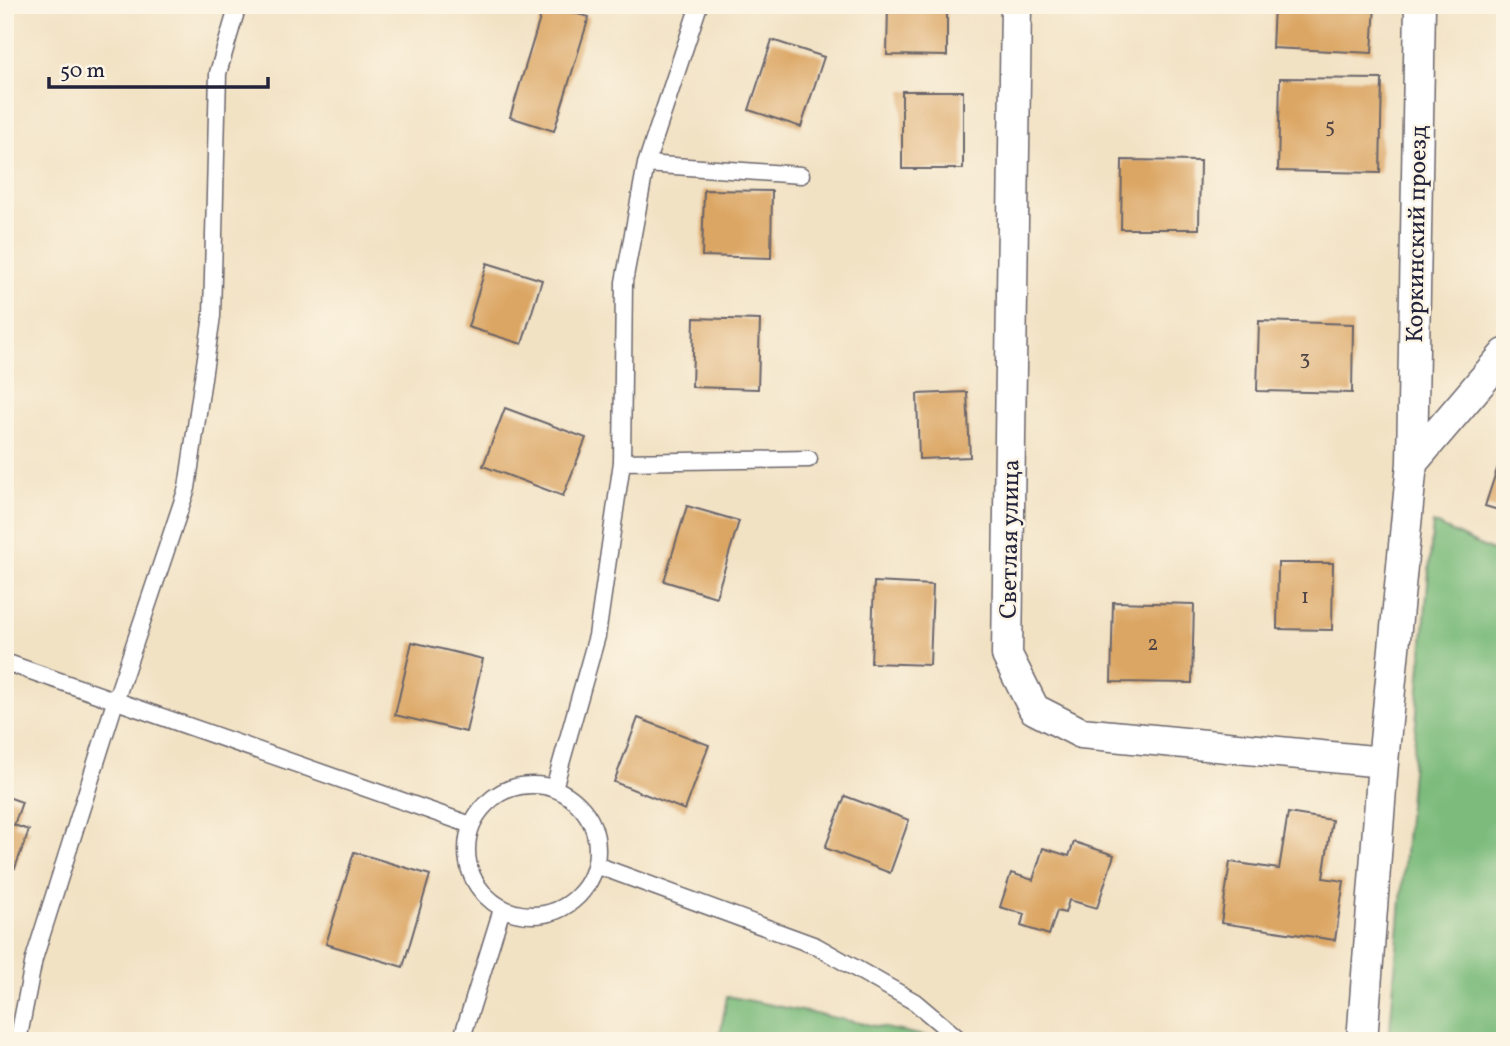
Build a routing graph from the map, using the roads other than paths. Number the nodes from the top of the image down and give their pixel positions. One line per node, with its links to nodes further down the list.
1 (238, 5): 12 (lane)
2 (699, 5): 5 (lane)
3 (1016, 5): 13 (street, Светлая улица)
4 (1420, 5): 10 (street, Коркинский проезд)
5 (646, 164): 6 (lane); 9 (lane)
6 (801, 175)
7 (1505, 354): 10 (street)
8 (809, 460): 9 (lane)
9 (622, 462): 14 (lane)
10 (1412, 463): 13 (street, Коркинский проезд)
11 (5, 662): 12 (lane)
12 (116, 699): 15 (lane); 18 (lane)
13 (1383, 762): 21 (street, Коркинский проезд)
14 (554, 788): 15 (lane); 16 (lane)
15 (471, 825): 17 (lane)
16 (596, 865): 17 (lane); 20 (lane)
17 (502, 909): 19 (lane)
18 (18, 1041)
19 (461, 1041)
20 (961, 1041)
21 (1362, 1041)

